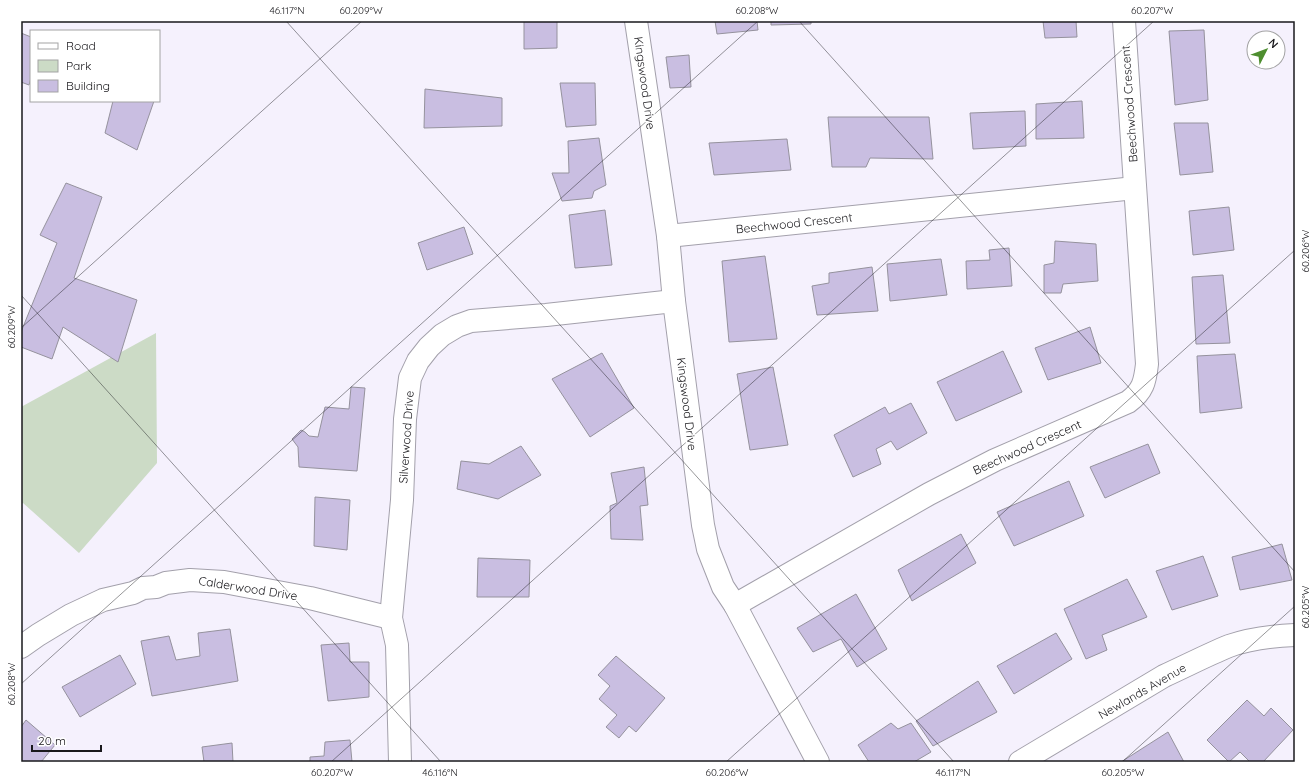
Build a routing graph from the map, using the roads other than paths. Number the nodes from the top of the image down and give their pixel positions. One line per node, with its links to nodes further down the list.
1 (636, 21): 4 (street, Kingswood Drive)
2 (1124, 21): 3 (street, Beechwood Crescent)
3 (1135, 188): 4 (street, Beechwood Crescent); 6 (street, Beechwood Crescent)
4 (668, 236): 5 (street, Kingswood Drive)
5 (674, 301): 6 (street, Kingswood Drive); 7 (street, Silverwood Drive)
6 (735, 605): 11 (street, Kingswood Drive)
7 (391, 618): 9 (street, Calderwood Drive); 10 (street, Silverwood Drive)
8 (1295, 634): 12 (street, Newlands Avenue)
9 (21, 647)
10 (400, 762)
11 (818, 762)
12 (1020, 762)

